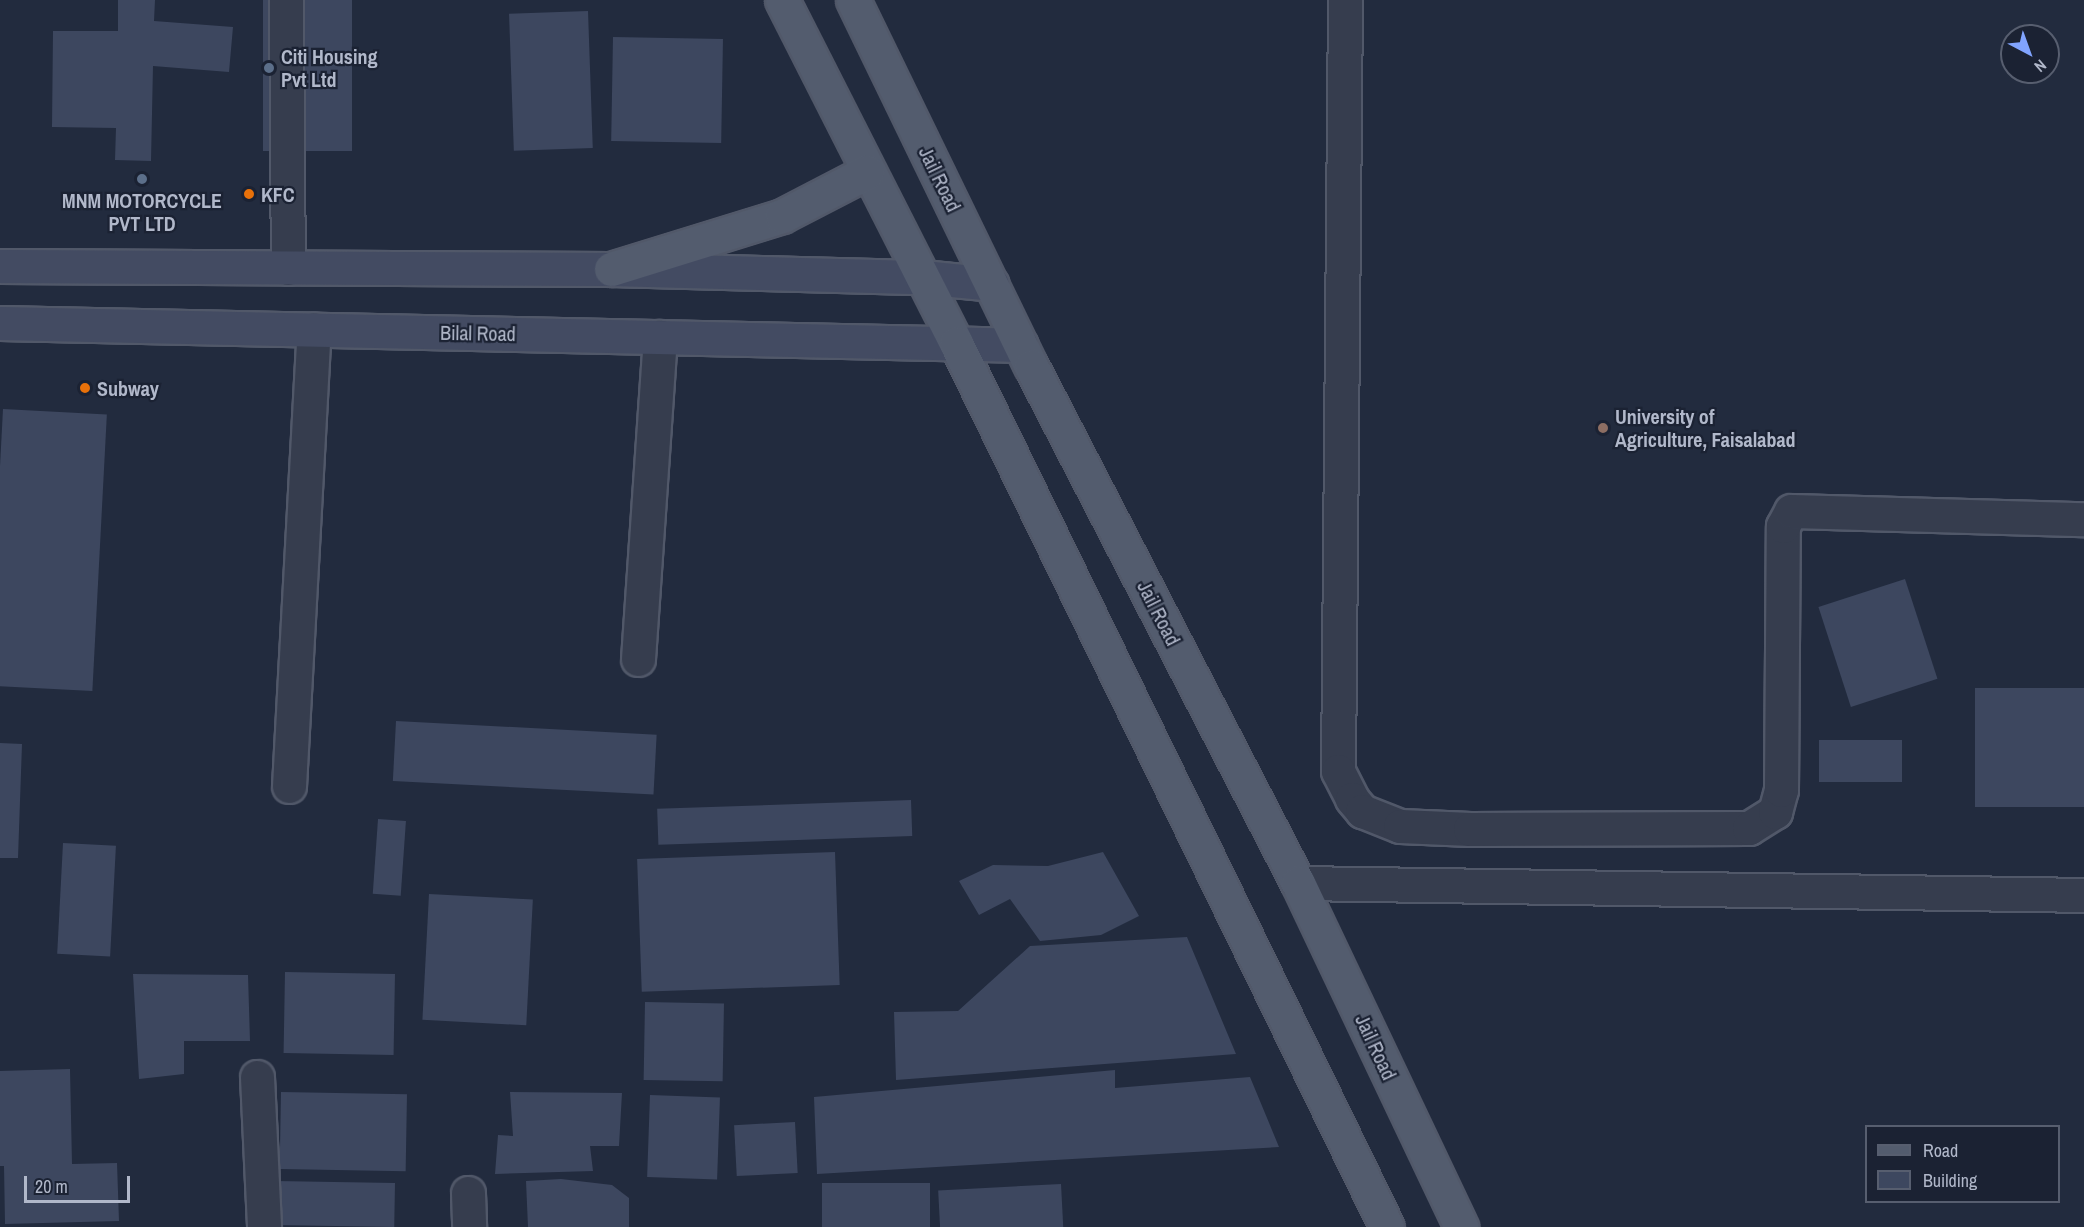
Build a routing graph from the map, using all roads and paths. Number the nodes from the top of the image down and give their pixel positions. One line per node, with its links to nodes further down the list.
1 (286, 0): 7 (street)
2 (782, 0): 5 (main road)
3 (853, 0): 10 (main road, Jail Road)
4 (1345, 0): 16 (street)
5 (867, 171): 8 (main road); 9 (main road)
6 (0, 266): 7 (main road)
7 (288, 268): 8 (main road)
8 (611, 269): 9 (main road)
9 (922, 277): 10 (main road); 14 (main road)
10 (992, 284): 15 (main road, Jail Road)
11 (0, 323): 12 (main road, Bilal Road)
12 (314, 330): 13 (main road, Bilal Road); 18 (street)
13 (660, 337): 14 (main road, Bilal Road); 17 (street)
14 (956, 343): 15 (main road, Bilal Road); 25 (main road)
15 (1021, 345): 19 (main road, Jail Road)
16 (2084, 519)
17 (638, 659)
18 (289, 786)
19 (1299, 883): 20 (street); 26 (main road, Jail Road)
20 (2084, 895)
21 (257, 1077): 23 (street)
22 (468, 1194): 24 (street)
23 (264, 1227)
24 (469, 1227)
25 (1387, 1227)
26 (1461, 1227)

